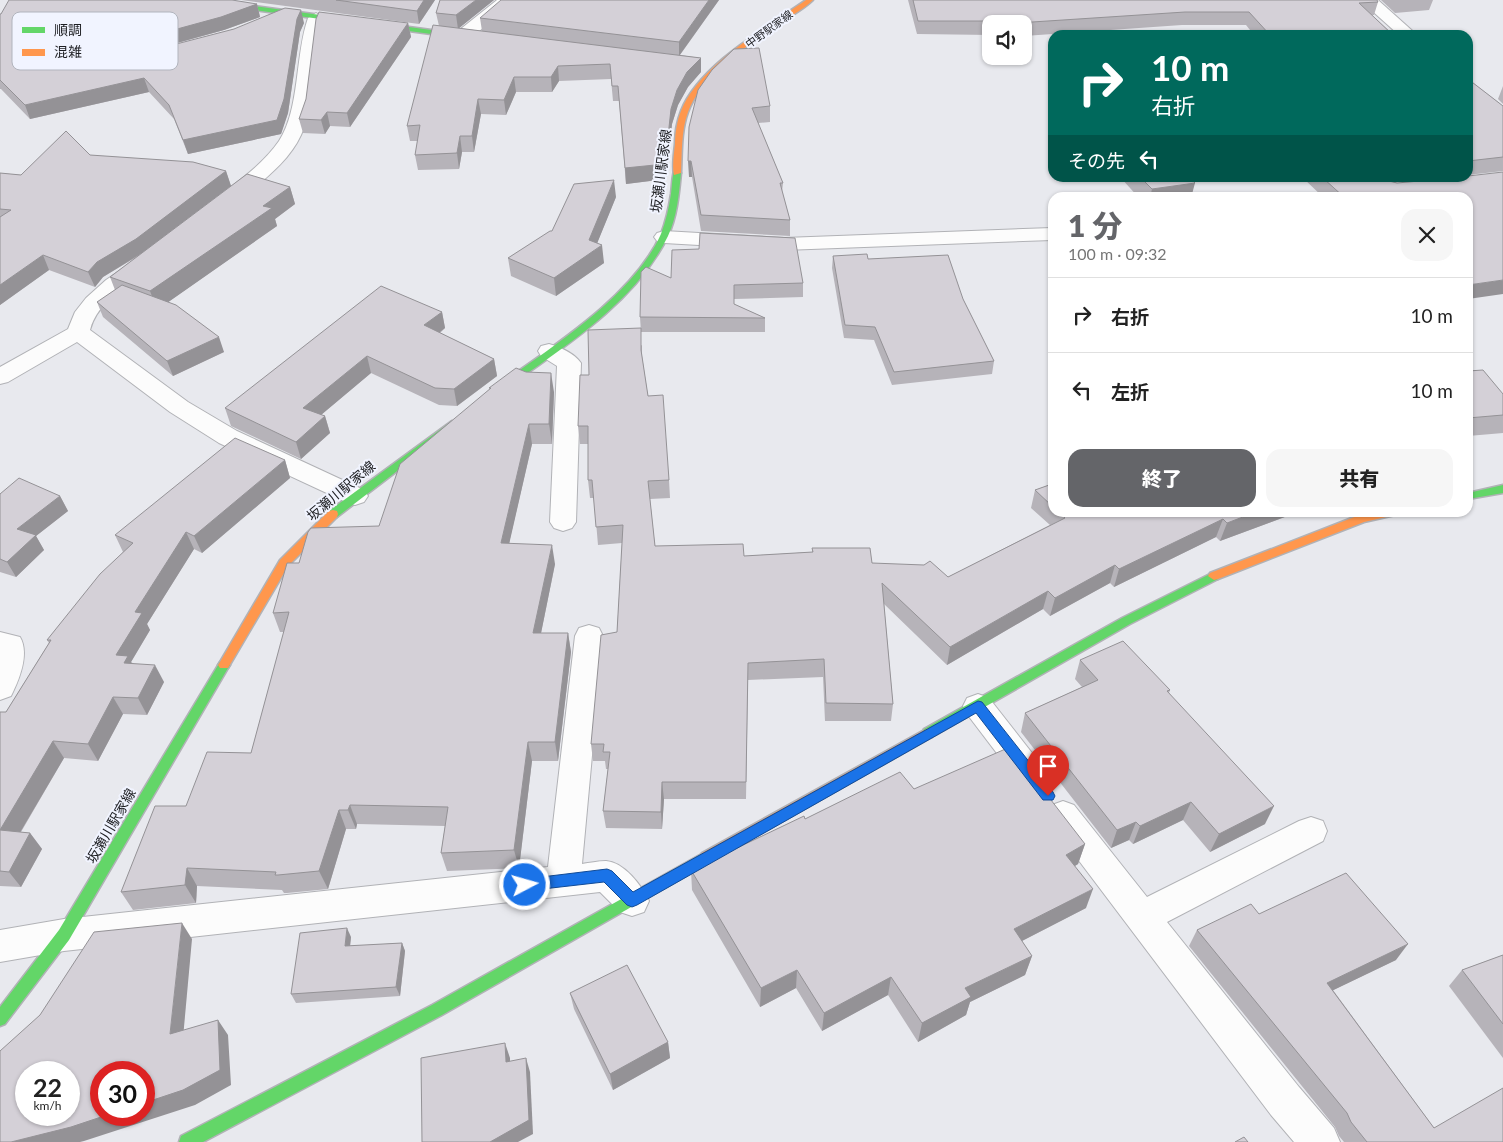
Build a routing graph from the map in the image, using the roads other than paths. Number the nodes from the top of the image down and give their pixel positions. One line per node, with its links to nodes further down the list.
1 (196, 0): 5 (main road)
2 (507, 0): 9 (street)
3 (810, 0): 12 (main road, 中野駅家線)
4 (1368, 0): 8 (street)
5 (266, 12): 6 (street)
6 (286, 14): 7 (main road)
7 (316, 18): 9 (main road); 13 (street)
8 (1403, 30)
9 (463, 36): 10 (main road)
10 (482, 39)
11 (698, 64): 12 (main road)
12 (717, 67): 15 (main road, 坂瀬川駅家線)
13 (214, 210)
14 (1048, 234): 15 (street)
15 (664, 237): 18 (main road, 坂瀬川駅家線)
16 (158, 253): 17 (street)
17 (78, 332): 19 (street); 24 (street)
18 (549, 351): 20 (main road, 坂瀬川駅家線); 26 (street)
19 (0, 377)
20 (479, 403)
21 (464, 415): 24 (main road, 坂瀬川駅家線)
22 (1503, 489): 23 (main road)
23 (1473, 495)
24 (355, 496): 35 (main road, 坂瀬川駅家線)
25 (1356, 517): 30 (main road)
26 (563, 522)
27 (589, 636): 32 (street)
28 (0, 643): 29 (street)
29 (0, 688)
30 (978, 706): 33 (main road); 34 (street)
31 (1311, 831): 34 (street)
32 (563, 881): 33 (street); 35 (street)
33 (632, 900): 38 (main road)
34 (1142, 917): 39 (street)
35 (64, 935): 36 (street); 37 (main road, 坂瀬川駅家線)
36 (0, 946)
37 (0, 1019)
38 (187, 1142)
39 (1320, 1142)

